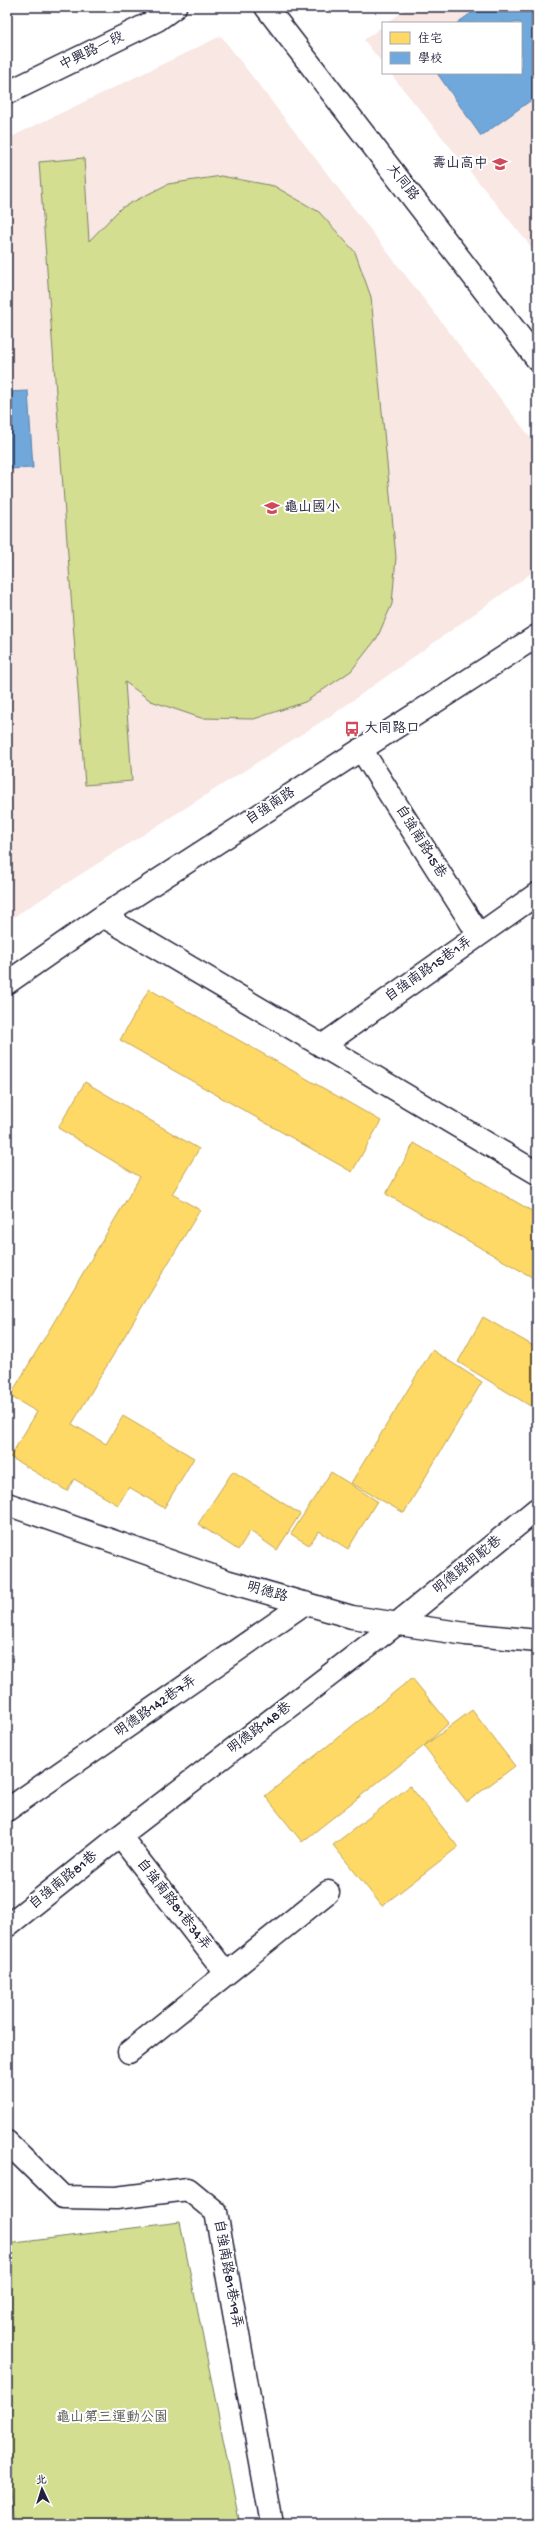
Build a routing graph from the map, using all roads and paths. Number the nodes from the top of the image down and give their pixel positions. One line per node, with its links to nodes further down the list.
1 (175, 7): 3 (street, 中興路一段)
2 (266, 7): 4 (street, 大同路)
3 (7, 94)
4 (537, 359)
5 (537, 636): 6 (street, 自強南路)
6 (361, 749): 8 (street, 自強南路); 9 (street, 自強南路15巷)
7 (537, 894): 9 (street, 自強南路15巷1弄)
8 (103, 916): 10 (street, 自強南路); 11 (street)
9 (479, 935): 11 (street, 自強南路15巷1弄)
10 (7, 983)
11 (322, 1046): 12 (street)
12 (537, 1173)
13 (7, 1504): 15 (street, 明德路)
14 (537, 1509): 16 (street, 明德路明駝巷)
15 (305, 1603): 16 (street, 明德路); 18 (street, 明德路142巷7弄)
16 (399, 1622): 17 (street, 明德路); 19 (street, 明德路148巷)
17 (537, 1641)
18 (7, 1810)
19 (120, 1836): 21 (street, 自強南路81巷); 22 (street, 自強南路81巷34弄)
20 (328, 1892): 22 (street)
21 (7, 1926)
22 (226, 1973): 23 (street)
23 (129, 2052)
24 (7, 2142): 25 (street, 自強南路81巷19弄)
25 (272, 2524)

